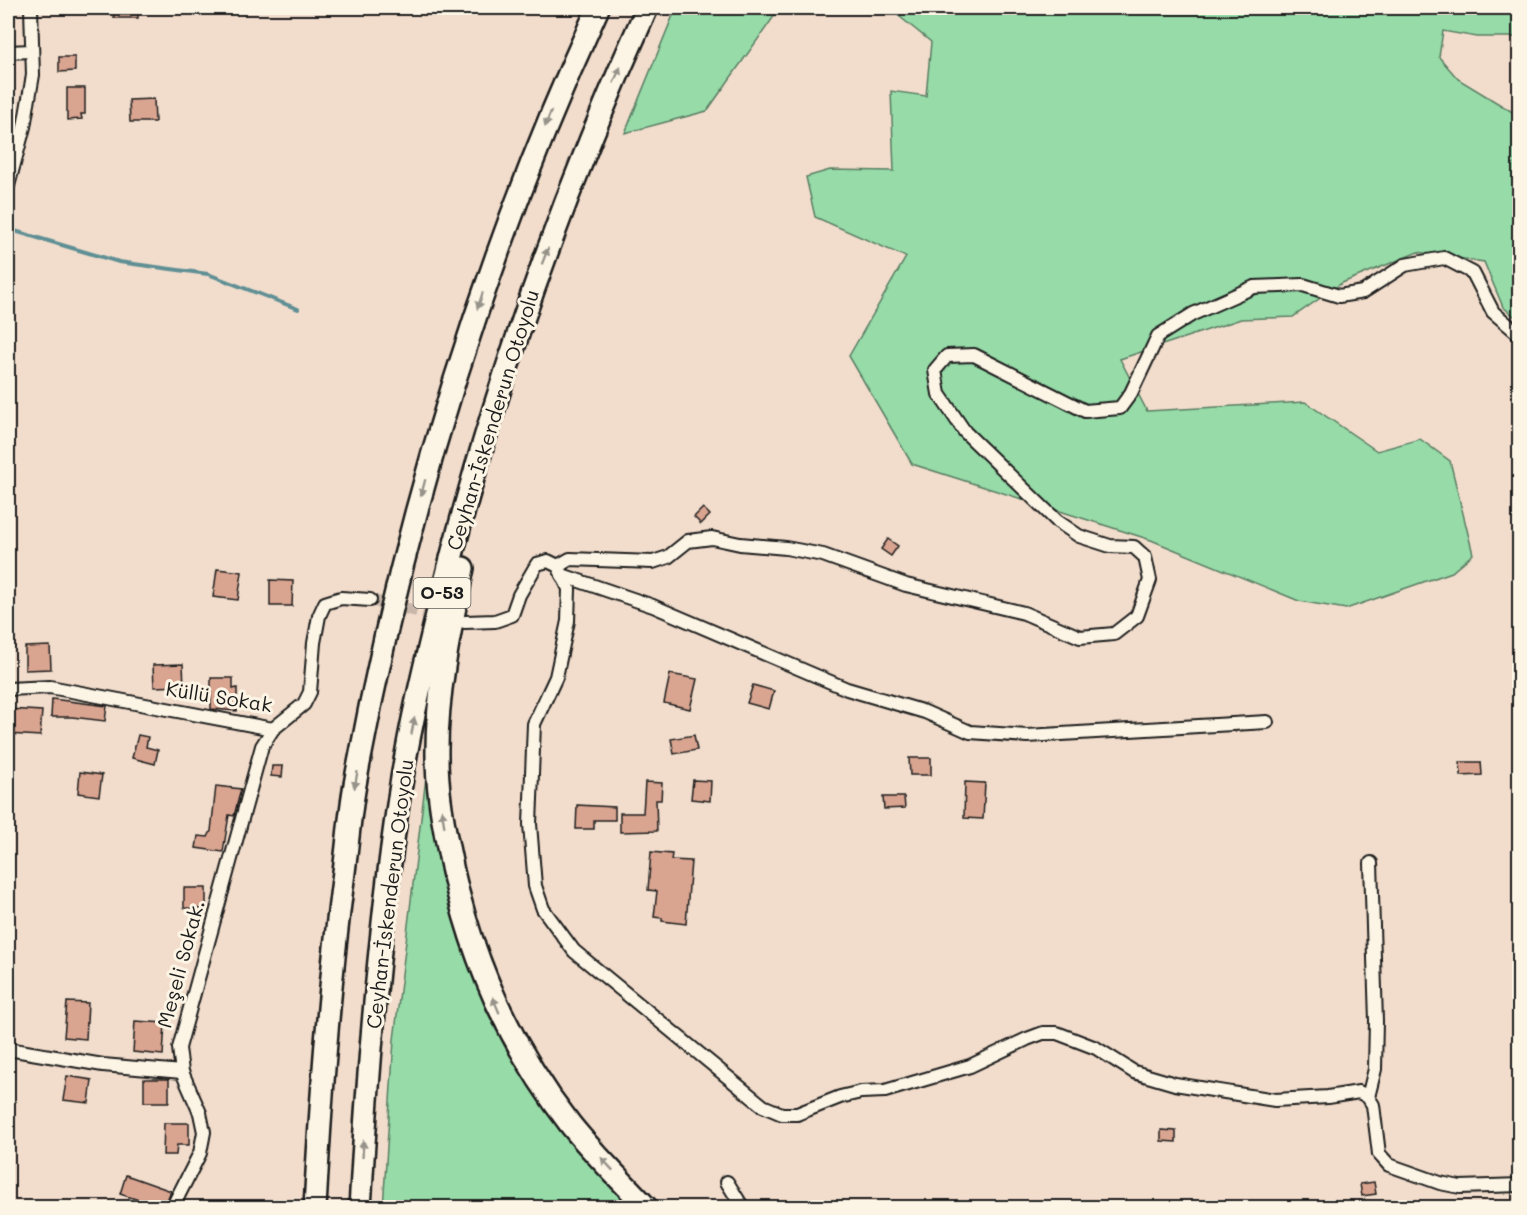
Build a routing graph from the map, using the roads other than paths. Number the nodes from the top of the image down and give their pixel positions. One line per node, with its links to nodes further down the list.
1 (31, 8): 4 (street)
2 (598, 8): 22 (highway, O-53, one-way to 22)
3 (647, 8): 7 (highway, Ceyhan-İskenderun Otoyolu / O-53, one-way to 3)
4 (32, 51): 5 (street); 6 (street)
5 (8, 52)
6 (8, 186)
7 (527, 303): 23 (highway, Ceyhan-İskenderun Otoyolu / O-53, one-way to 7); 24 (highway, one-way to 7)
8 (1520, 335): 9 (street)
9 (560, 570): 11 (street); 13 (street); 18 (street)
10 (370, 600): 14 (street, Küllü Sokak)
11 (465, 622)
12 (8, 689): 14 (street, Küllü Sokak)
13 (1267, 722)
14 (273, 729): 17 (street, Meşeli Sokak.)
15 (1371, 863): 18 (street)
16 (8, 1049): 17 (street)
17 (182, 1072): 21 (street, Meşeli Sokak.)
18 (1368, 1097): 20 (street)
19 (727, 1182): 25 (street)
20 (1520, 1185)
21 (172, 1208)
22 (315, 1208)
23 (360, 1208)
24 (647, 1208)
25 (743, 1208)

